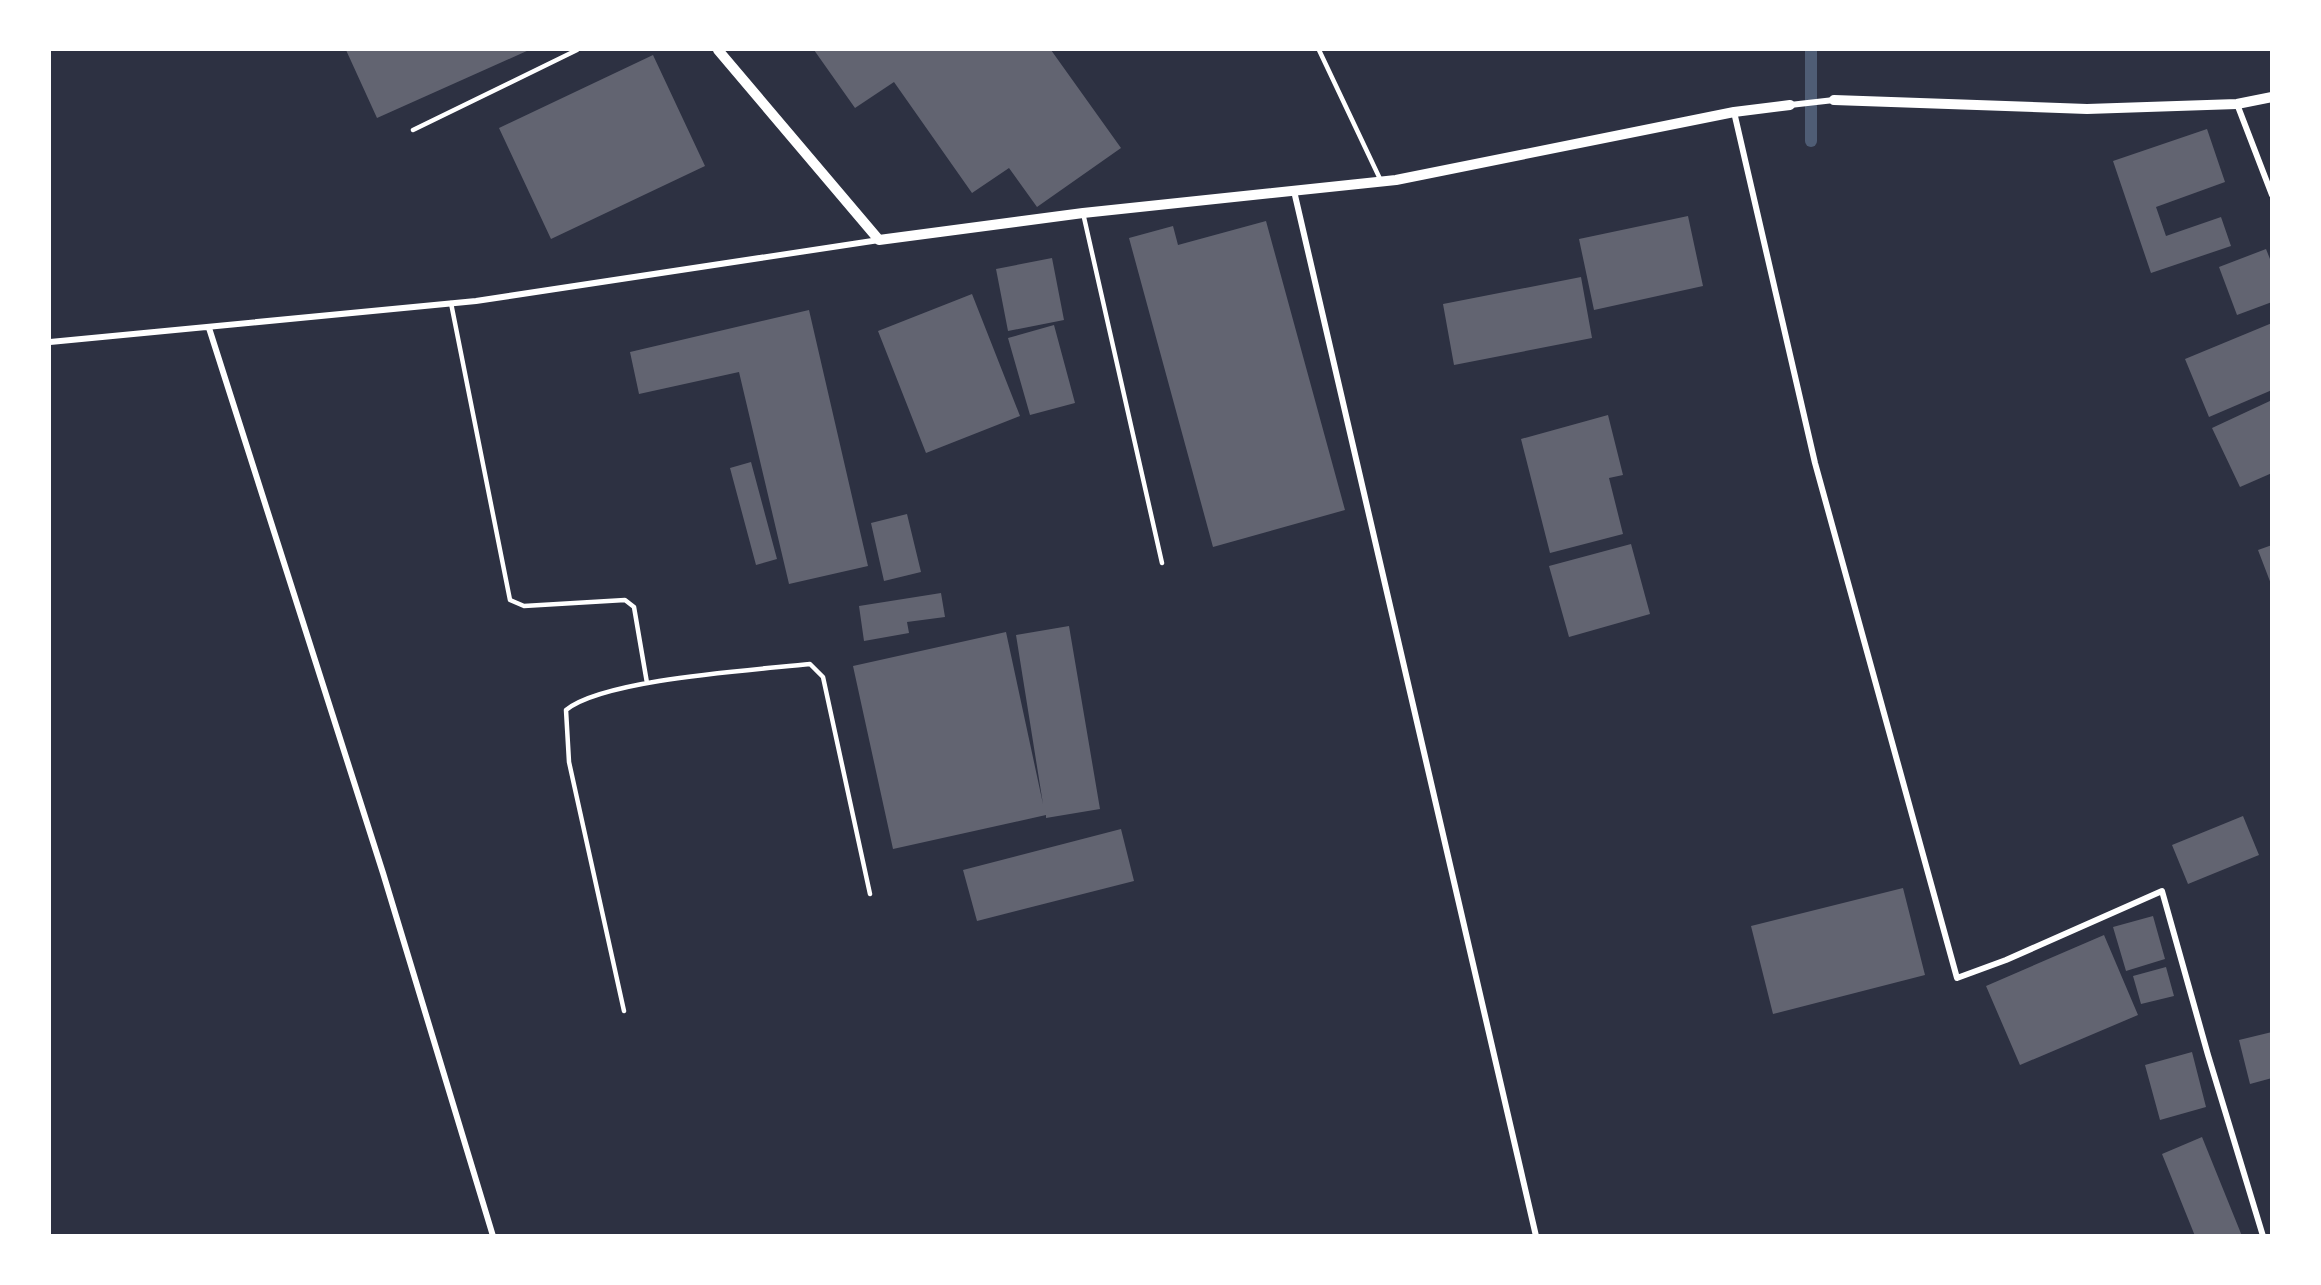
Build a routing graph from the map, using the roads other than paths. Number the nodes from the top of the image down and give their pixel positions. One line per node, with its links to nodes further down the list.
1 (577, 50): 9 (lane)
2 (718, 50): 14 (street)
3 (1318, 50): 10 (lane)
4 (2271, 97): 6 (street)
5 (1834, 100): 6 (street); 7 (street)
6 (2237, 104): 12 (street)
7 (1790, 105): 8 (street)
8 (1734, 112): 10 (street); 24 (street)
9 (413, 130)
10 (1381, 182): 11 (street)
11 (1294, 191): 13 (street); 23 (street)
12 (2271, 195)
13 (1083, 213): 14 (street); 18 (lane)
14 (879, 240): 15 (street)
15 (451, 303): 16 (street); 19 (lane)
16 (209, 328): 17 (street); 22 (street)
17 (50, 342)
18 (1162, 563)
19 (647, 683): 20 (lane); 21 (lane)
20 (870, 894)
21 (624, 1011)
22 (493, 1236)
23 (1536, 1236)
24 (2263, 1236)

